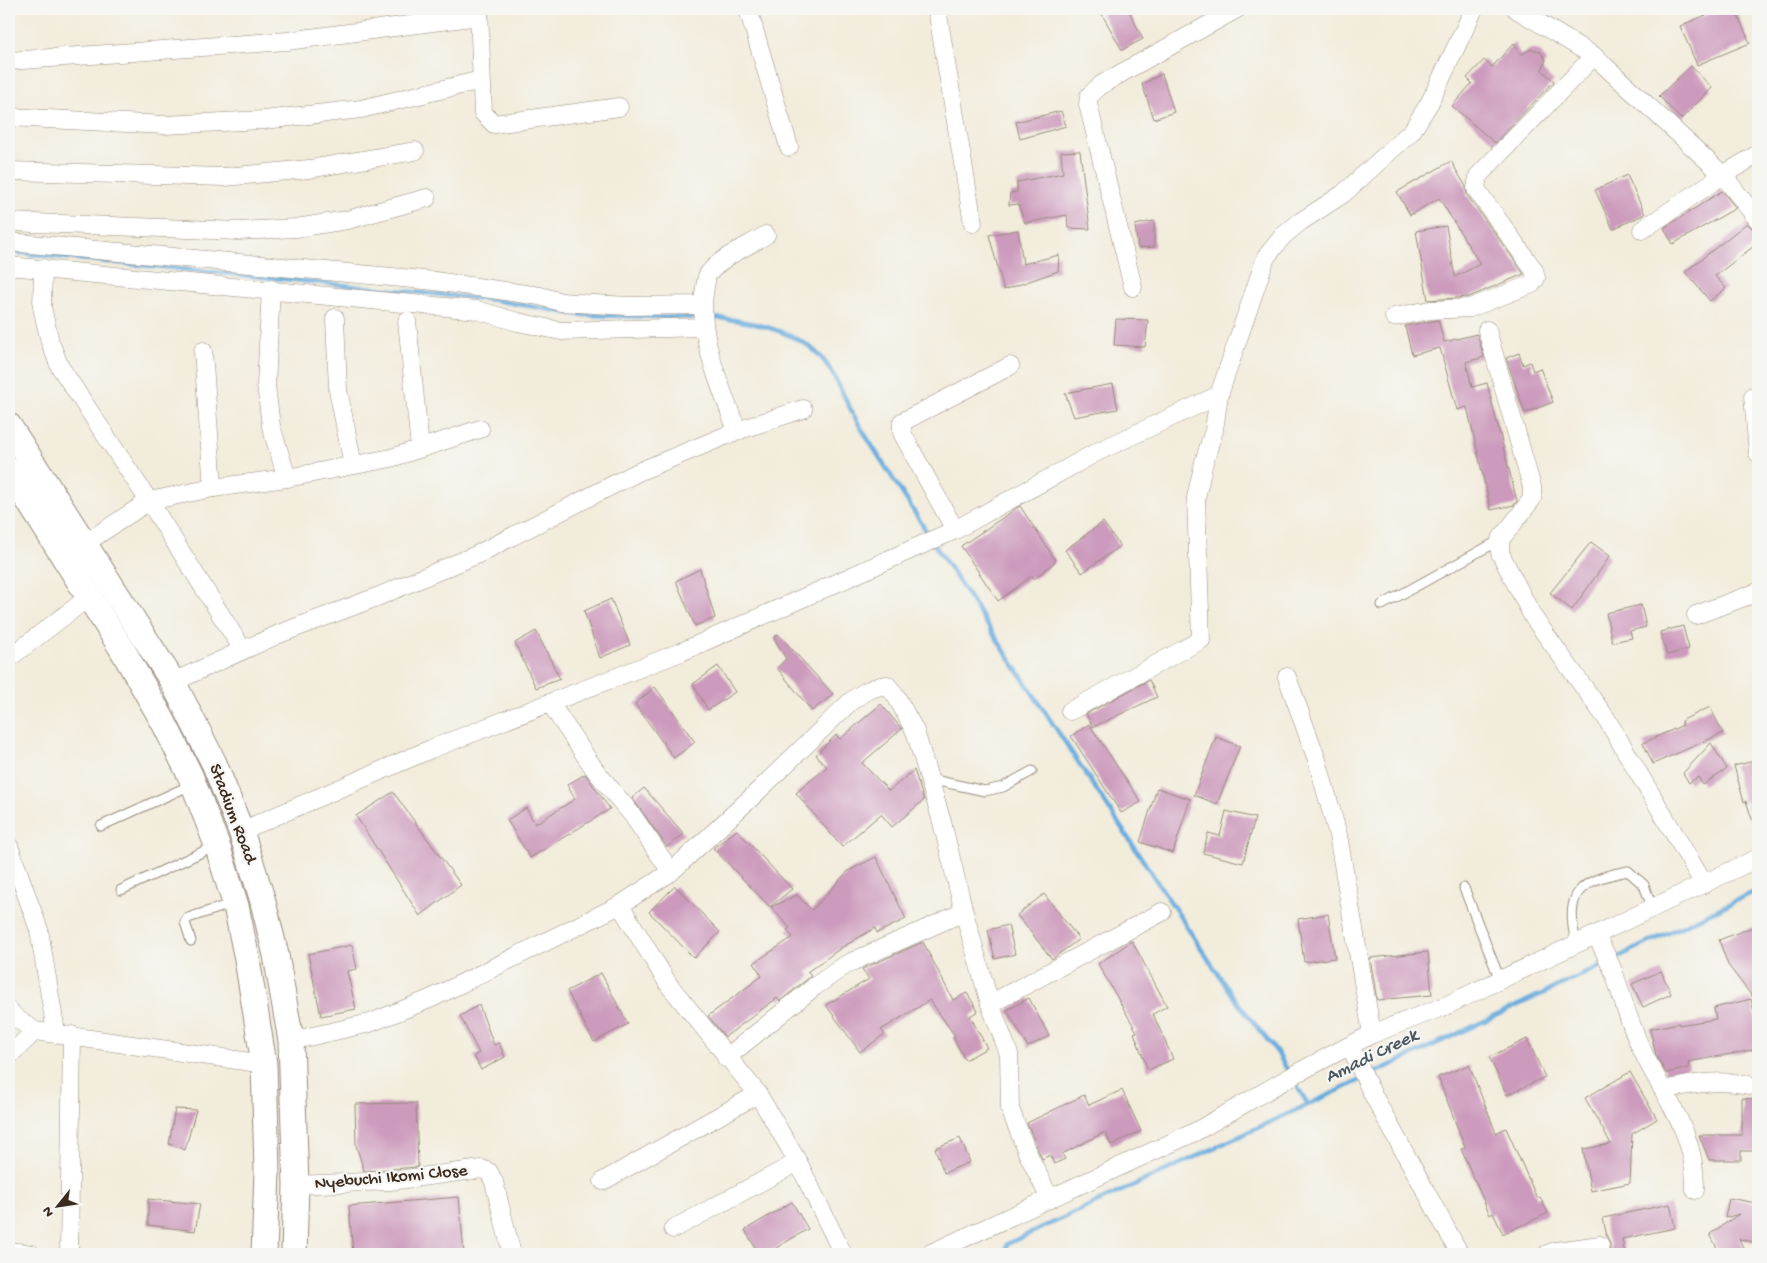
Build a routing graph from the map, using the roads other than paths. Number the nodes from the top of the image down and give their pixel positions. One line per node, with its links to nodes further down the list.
1 (748, 9): 12 (street)
2 (937, 9): 20 (street)
3 (1237, 9): 26 (street)
4 (1474, 9): 36 (street)
5 (1516, 9): 7 (street)
6 (479, 12): 8 (street); 9 (street)
7 (1594, 56): 16 (street); 29 (street)
8 (9, 61)
9 (481, 80): 10 (street); 11 (street)
10 (619, 106)
11 (9, 118)
12 (789, 147)
13 (415, 151): 15 (street)
14 (1758, 154): 16 (street)
15 (9, 171)
16 (1723, 175): 18 (street); 21 (street)
17 (427, 198): 19 (street)
18 (1758, 220)
19 (9, 222)
20 (973, 223)
21 (1642, 230)
22 (766, 235): 28 (street)
23 (9, 242): 28 (street)
24 (9, 266): 25 (street)
25 (42, 268): 27 (street); 48 (street)
26 (1133, 287)
27 (271, 290): 32 (street); 46 (street)
28 (701, 305): 32 (street)
29 (1394, 317)
30 (335, 318): 44 (street)
31 (407, 321): 42 (street)
32 (704, 327): 41 (street)
33 (1487, 330): 50 (street)
34 (203, 351): 47 (street)
35 (1010, 366): 49 (street)
36 (1219, 395): 49 (street); 61 (street)
37 (1753, 396): 43 (street)
38 (803, 409): 41 (street)
39 (9, 426): 51 (main road, Stadium Road)
40 (480, 429): 42 (street)
41 (737, 431): 56 (street)
42 (420, 448): 44 (street)
43 (1758, 453)
44 (353, 465): 46 (street)
45 (9, 470): 53 (main road, Stadium Road)
46 (286, 478): 47 (street)
47 (213, 488): 48 (street)
48 (149, 501): 51 (street); 56 (street)
49 (949, 533): 60 (street)
50 (1500, 540): 54 (lane); 71 (street)
51 (84, 544): 59 (main road, Stadium Road)
52 (1758, 592): 55 (street)
53 (89, 596): 57 (street); 64 (main road, Stadium Road)
54 (1382, 605)
55 (1696, 615)
56 (243, 650): 59 (street)
57 (9, 658)
58 (1287, 677): 89 (street)
59 (173, 682): 66 (main road, Stadium Road)
60 (550, 703): 66 (street); 70 (street)
61 (1070, 711)
62 (1032, 771): 63 (lane)
63 (929, 779): 70 (street); 77 (street)
64 (193, 784): 65 (lane); 67 (main road, Stadium Road)
65 (101, 826)
66 (241, 831): 82 (main road, Stadium Road)
67 (217, 845): 73 (lane); 74 (main road, Stadium Road)
68 (9, 846): 88 (street)
69 (1758, 858): 71 (street)
70 (670, 872): 75 (street)
71 (1704, 884): 76 (street)
72 (1464, 888): 84 (lane)
73 (121, 890)
74 (234, 903): 79 (lane); 83 (main road, Stadium Road)
75 (620, 905): 90 (street); 93 (street)
76 (1652, 907): 80 (street); 81 (lane)
77 (964, 912): 85 (street); 93 (street)
78 (1162, 912): 85 (street)
79 (191, 941)
80 (1600, 942): 81 (street); 96 (street)
81 (1576, 944): 84 (street)
82 (276, 955): 83 (main road); 90 (main road, Stadium Road)
83 (247, 959): 94 (main road, Stadium Road)
84 (1500, 980): 89 (street)
85 (990, 1004): 102 (street)
86 (9, 1010): 87 (street)
87 (35, 1031): 88 (street); 92 (street)
88 (64, 1033): 94 (street); 107 (street)
89 (1372, 1034): 91 (street)
90 (291, 1042): 100 (main road, Stadium Road)
91 (1352, 1052): 102 (street); 113 (street)
92 (9, 1056)
93 (726, 1058): 97 (street)
94 (264, 1064): 108 (main road, Stadium Road)
95 (1758, 1086): 96 (street)
96 (1664, 1090): 101 (street)
97 (758, 1094): 98 (street); 99 (street)
98 (798, 1162): 103 (street); 111 (street)
99 (603, 1181)
100 (296, 1185): 109 (main road, Stadium Road); 110 (street, Nyebuchi Ikomi Close)
101 (1695, 1190)
102 (1050, 1199): 112 (street)
103 (673, 1229)
104 (1600, 1245): 114 (street)
105 (9, 1251): 106 (street)
106 (31, 1254)
107 (69, 1254)
108 (264, 1254)
109 (294, 1254)
110 (512, 1254)
111 (844, 1254)
112 (929, 1254)
113 (1460, 1254)
114 (1547, 1254)

